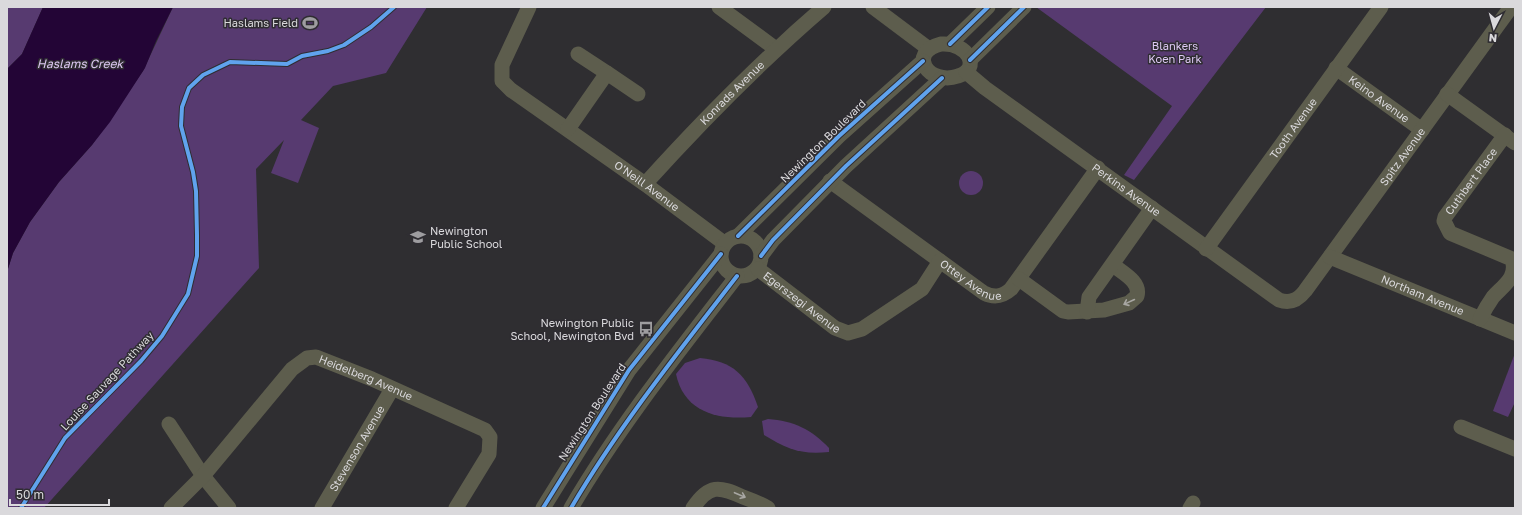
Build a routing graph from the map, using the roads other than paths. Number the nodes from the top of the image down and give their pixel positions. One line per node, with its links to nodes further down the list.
1 (529, 7): 19 (street, O'Neill Avenue)
2 (719, 7): 10 (street)
3 (824, 7): 10 (street, Konrads Avenue)
4 (873, 7): 12 (street)
5 (988, 7): 9 (street)
6 (1024, 7): 13 (street)
7 (1380, 7): 14 (street, Tooth Avenue)
8 (1511, 7): 18 (street, Spitz Avenue)
9 (950, 44): 12 (street); 13 (street)
10 (776, 48): 24 (street, Konrads Avenue)
11 (578, 54): 15 (street)
12 (926, 55): 16 (street); 26 (street, Newington Boulevard)
13 (968, 66): 16 (street); 22 (street, Perkins Avenue)
14 (1336, 68): 20 (street, Keino Avenue); 28 (street, Tooth Avenue)
15 (607, 73): 17 (street); 19 (street)
16 (942, 78): 23 (street)
17 (638, 94)
18 (1447, 94): 20 (street, Spitz Avenue); 21 (street)
19 (568, 129): 24 (street, O'Neill Avenue)
20 (1422, 130): 29 (street, Spitz Avenue)
21 (1510, 139): 37 (street, Cuthbert Place)
22 (1098, 168): 25 (street, Perkins Avenue); 34 (street, Ottey Avenue)
23 (830, 181): 30 (street, Ottey Avenue); 31 (street)
24 (645, 184): 27 (street, O'Neill Avenue)
25 (1152, 208): 28 (street, Perkins Avenue); 32 (street)
26 (738, 236): 27 (street); 31 (street)
27 (722, 249): 33 (street); 48 (street, Newington Boulevard)
28 (1206, 249): 35 (street, Perkins Avenue)
29 (1330, 256): 35 (street, Spitz Avenue); 37 (street, Northam Avenue)
30 (940, 261): 31 (street, Egerszegi Avenue); 34 (street, Ottey Avenue)
31 (760, 262): 33 (street)
32 (1113, 265): 36 (street); 36 (street, one-way to 36)
33 (737, 276): 49 (street)
34 (1019, 279): 36 (street)
35 (1290, 302)
36 (1086, 312)
37 (1480, 319): 38 (street, Northam Avenue)
38 (1515, 333)
39 (392, 389): 43 (street, Heidelberg Avenue); 46 (street, Stevenson Avenue); 47 (street, Heidelberg Avenue)
40 (169, 424): 43 (street)
41 (1461, 427): 42 (street)
42 (1515, 449)
43 (203, 476): 44 (street, Heidelberg Avenue); 45 (street)
44 (171, 508)
45 (229, 508)
46 (322, 508)
47 (456, 508)
48 (543, 508)
49 (571, 508)
50 (694, 508): 51 (street, one-way to 51)
51 (768, 508)

